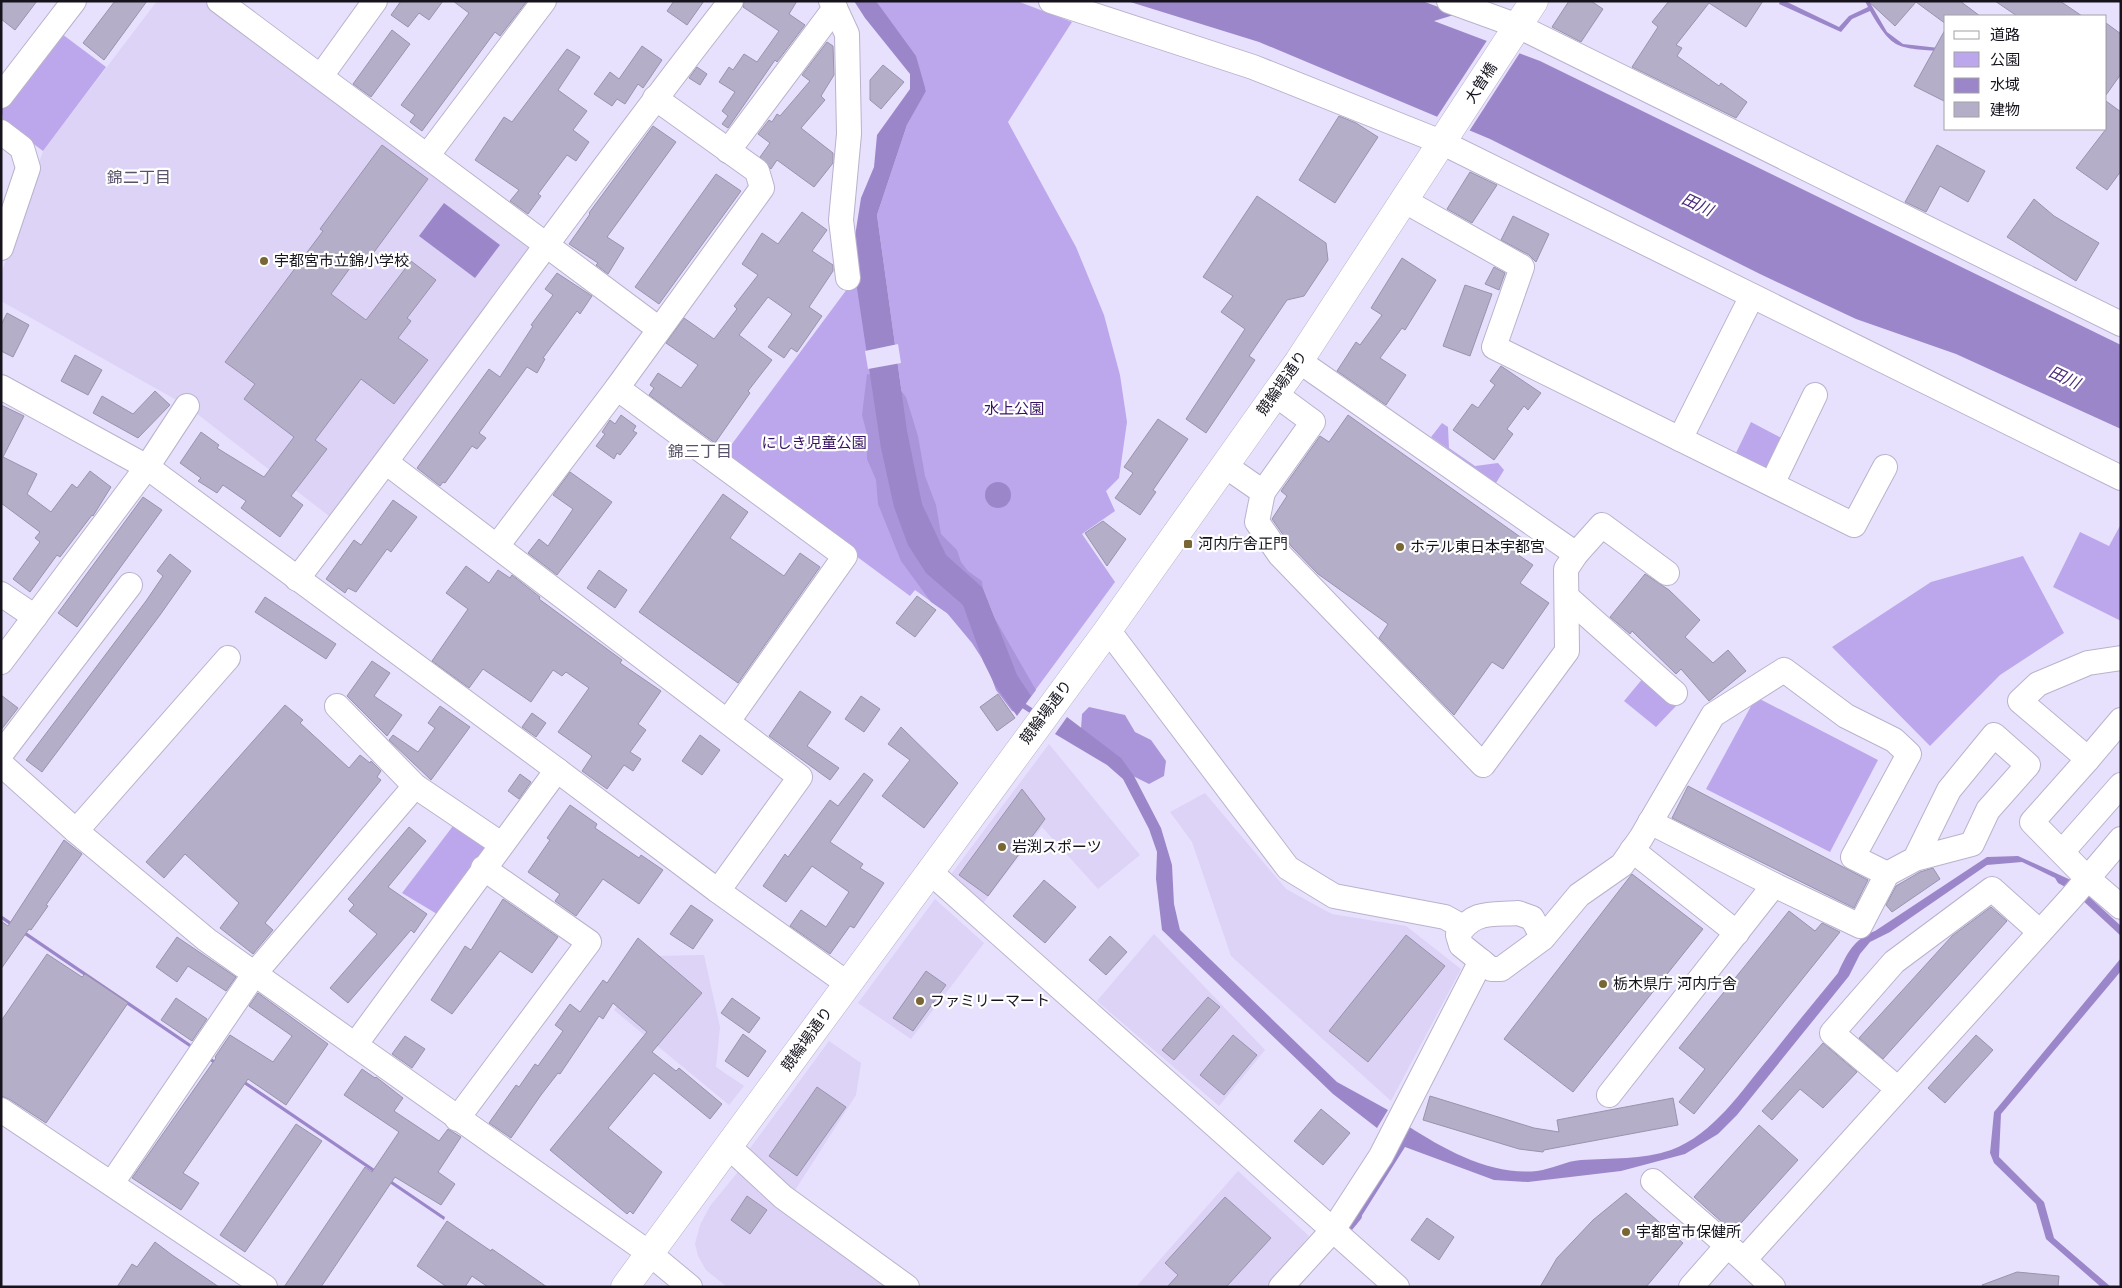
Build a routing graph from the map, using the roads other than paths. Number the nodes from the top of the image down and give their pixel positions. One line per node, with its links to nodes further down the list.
1 (74, 1): 12 (street)
2 (219, 1): 11 (street)
3 (375, 1): 11 (street)
4 (544, 1): 17 (street)
5 (731, 1): 13 (street)
6 (1051, 1): 15 (street)
7 (1449, 1): 10 (street)
8 (1534, 1): 10 (main road)
9 (833, 4): 16 (street); 21 (street)
10 (1514, 33): 15 (main road, 大曽橋); 23 (street)
11 (321, 76): 17 (street)
12 (1, 96)
13 (655, 98): 16 (street); 19 (street)
14 (1, 132): 20 (street)
15 (1446, 135): 18 (main road, 競輪場通り); 22 (street)
16 (728, 150): 24 (street)
17 (427, 156): 19 (street)
18 (1403, 200): 25 (main road, 競輪場通り); 31 (street)
19 (546, 245): 24 (street); 32 (street)
20 (1, 248)
21 (848, 278)
22 (1752, 296): 31 (street); 36 (street)
23 (2121, 324)
24 (659, 329): 27 (street)
25 (1299, 361): 28 (main road, 競輪場通り); 40 (street)
26 (1, 387): 34 (street)
27 (617, 388): 39 (street); 54 (street)
28 (1275, 394): 33 (main road, 競輪場通り); 38 (street)
29 (1815, 395): 37 (street)
30 (187, 406): 34 (street)
31 (1680, 439): 37 (street)
32 (386, 463): 39 (street); 42 (street)
33 (1224, 465): 38 (street); 47 (main road, 競輪場通り)
34 (147, 467): 42 (street); 46 (street)
35 (1885, 467): 37 (street)
36 (2121, 478)
37 (1772, 484)
38 (1263, 492): 45 (street)
39 (497, 546): 54 (street)
40 (1576, 554): 41 (street); 45 (street)
41 (1667, 573)
42 (297, 579): 58 (street)
43 (130, 584): 55 (street)
44 (1, 594): 46 (street)
45 (1568, 598): 51 (street)
46 (35, 617): 50 (street)
47 (1108, 630): 69 (main road, 競輪場通り); 75 (street)
48 (228, 658): 62 (street)
49 (2121, 658): 56 (street)
50 (1, 662)
51 (1675, 694)
52 (337, 706): 60 (street)
53 (2121, 720): 56 (street)
54 (728, 721): 73 (street)
55 (1, 754)
56 (2088, 758): 66 (street)
57 (1, 764): 62 (street)
58 (557, 770): 64 (street); 73 (street)
59 (2121, 785): 66 (street)
60 (415, 786): 64 (street); 80 (street)
61 (1650, 822): 65 (street); 70 (street); 72 (street)
62 (76, 831): 80 (street)
63 (2121, 839): 71 (street)
64 (501, 844): 68 (street)
65 (1632, 850): 77 (street); 78 (street)
66 (2062, 852): 71 (street)
67 (1915, 858): 67 (street); 70 (street)
68 (483, 868): 82 (street); 86 (street)
69 (930, 871): 81 (main road, 競輪場通り); 90 (street)
70 (1887, 874): 72 (street)
71 (2087, 878): 74 (street); 76 (street)
72 (1774, 885): 77 (street)
73 (718, 891): 81 (street)
74 (2121, 907)
75 (1463, 927): 78 (street); 79 (street)
76 (2040, 932): 83 (street); 83 (street)
77 (1737, 933): 84 (street)
78 (1543, 938): 79 (street)
79 (1481, 961): 90 (street)
80 (255, 973): 82 (street); 89 (street)
81 (848, 984): 87 (main road, 競輪場通り)
82 (355, 1045): 86 (street)
83 (1898, 1089): 92 (street)
84 (1609, 1095)
85 (1, 1110): 89 (street)
86 (457, 1119): 91 (street)
87 (729, 1147): 91 (main road, 競輪場通り); 96 (street)
88 (1653, 1181): 92 (street)
89 (112, 1183): 93 (street)
90 (1332, 1230): 97 (street); 98 (street)
91 (649, 1253): 94 (main road, 競輪場通り); 95 (street)
92 (1736, 1253): 99 (street); 100 (street)
93 (265, 1287)
94 (624, 1287)
95 (690, 1287)
96 (907, 1287)
97 (1282, 1287)
98 (1397, 1287)
99 (1691, 1287)
100 (1774, 1287)

